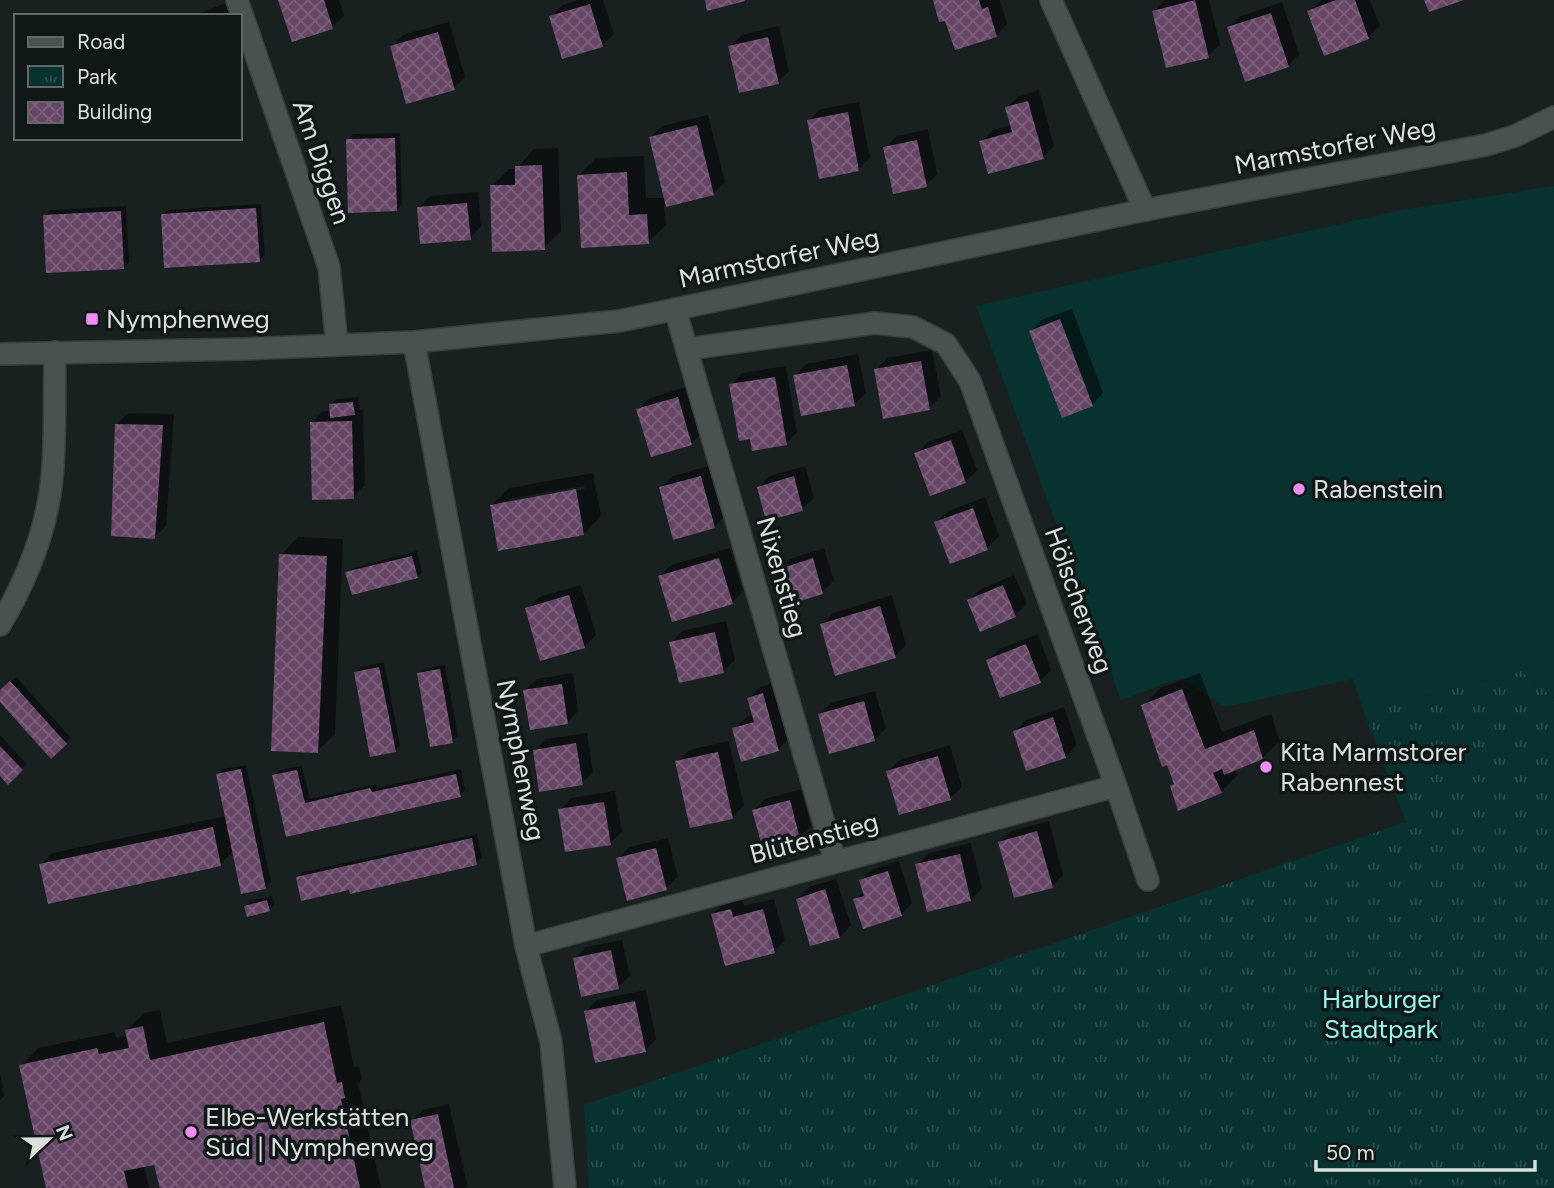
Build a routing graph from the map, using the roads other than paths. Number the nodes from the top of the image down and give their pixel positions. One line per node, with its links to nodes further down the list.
1 (1051, 0): 4 (street)
2 (242, 15): 7 (street, Am Diggen)
3 (1554, 117): 4 (street, Marmstorfer Weg)
4 (1146, 210): 5 (street, Marmstorfer Weg)
5 (674, 309): 6 (street, Marmstorfer Weg); 8 (street, Nixenstieg)
6 (414, 342): 7 (street, Marmstorfer Weg); 15 (street, Nymphenweg)
7 (337, 345): 9 (street, Marmstorfer Weg)
8 (687, 349): 12 (street, Hölscherweg); 13 (street, Nixenstieg)
9 (55, 352): 10 (street, Marmstorfer Weg); 11 (street)
10 (0, 354)
11 (0, 625)
12 (1116, 786): 13 (street, Blütenstieg); 14 (street, Hölscherweg)
13 (835, 861): 15 (street, Blütenstieg)
14 (1148, 880)
15 (526, 946): 16 (street, Nymphenweg)
16 (565, 1188)

